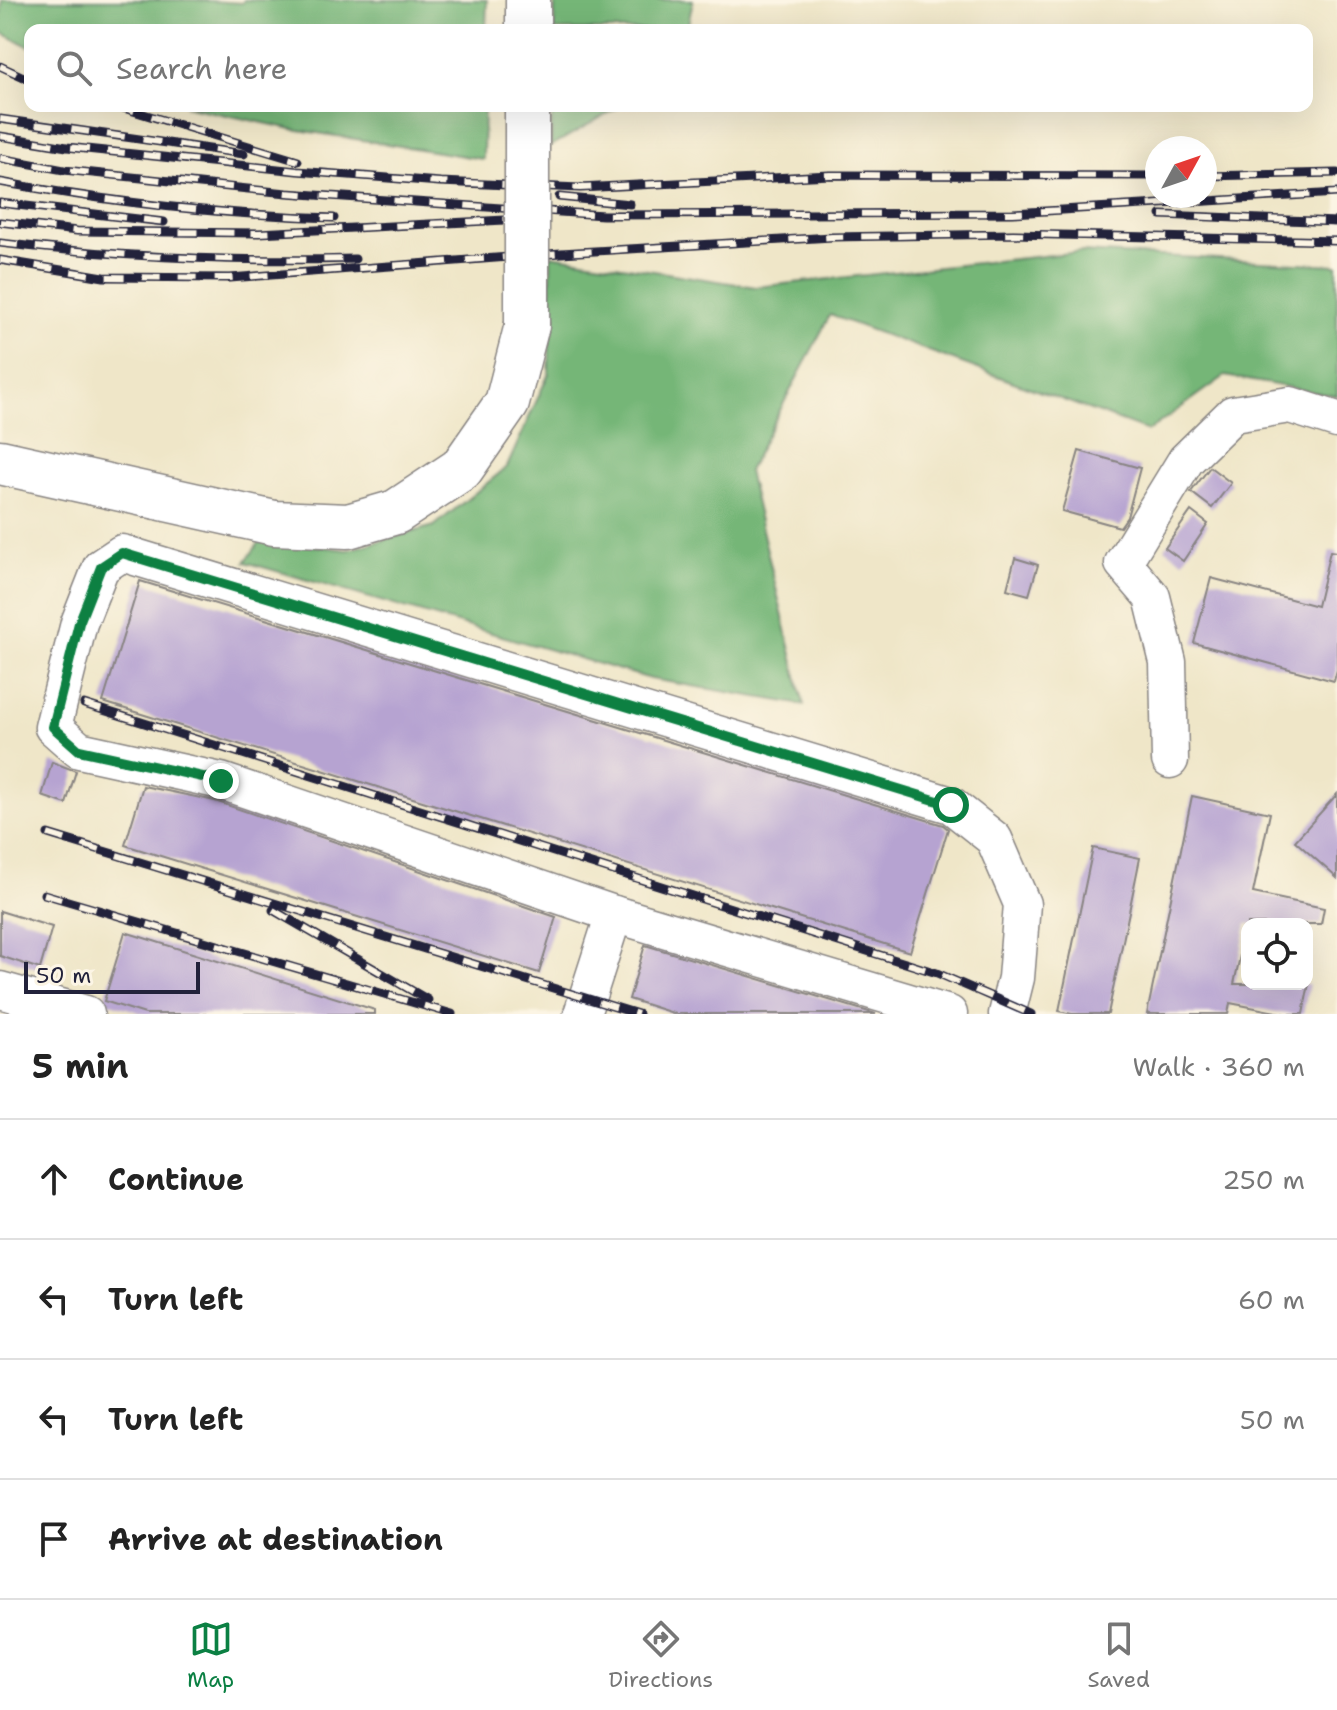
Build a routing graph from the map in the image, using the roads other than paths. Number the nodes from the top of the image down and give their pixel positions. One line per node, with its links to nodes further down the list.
1 (528, 0): 2 (main road)
2 (528, 24)
3 (527, 112): 5 (main road, bridge)
4 (1337, 420): 6 (lane)
5 (0, 462)
6 (1170, 760)
7 (614, 914): 10 (lane); 11 (lane); 12 (lane)
8 (0, 990): 9 (lane)
9 (86, 1014)
10 (582, 1014)
11 (949, 1014)
12 (1007, 1014)

